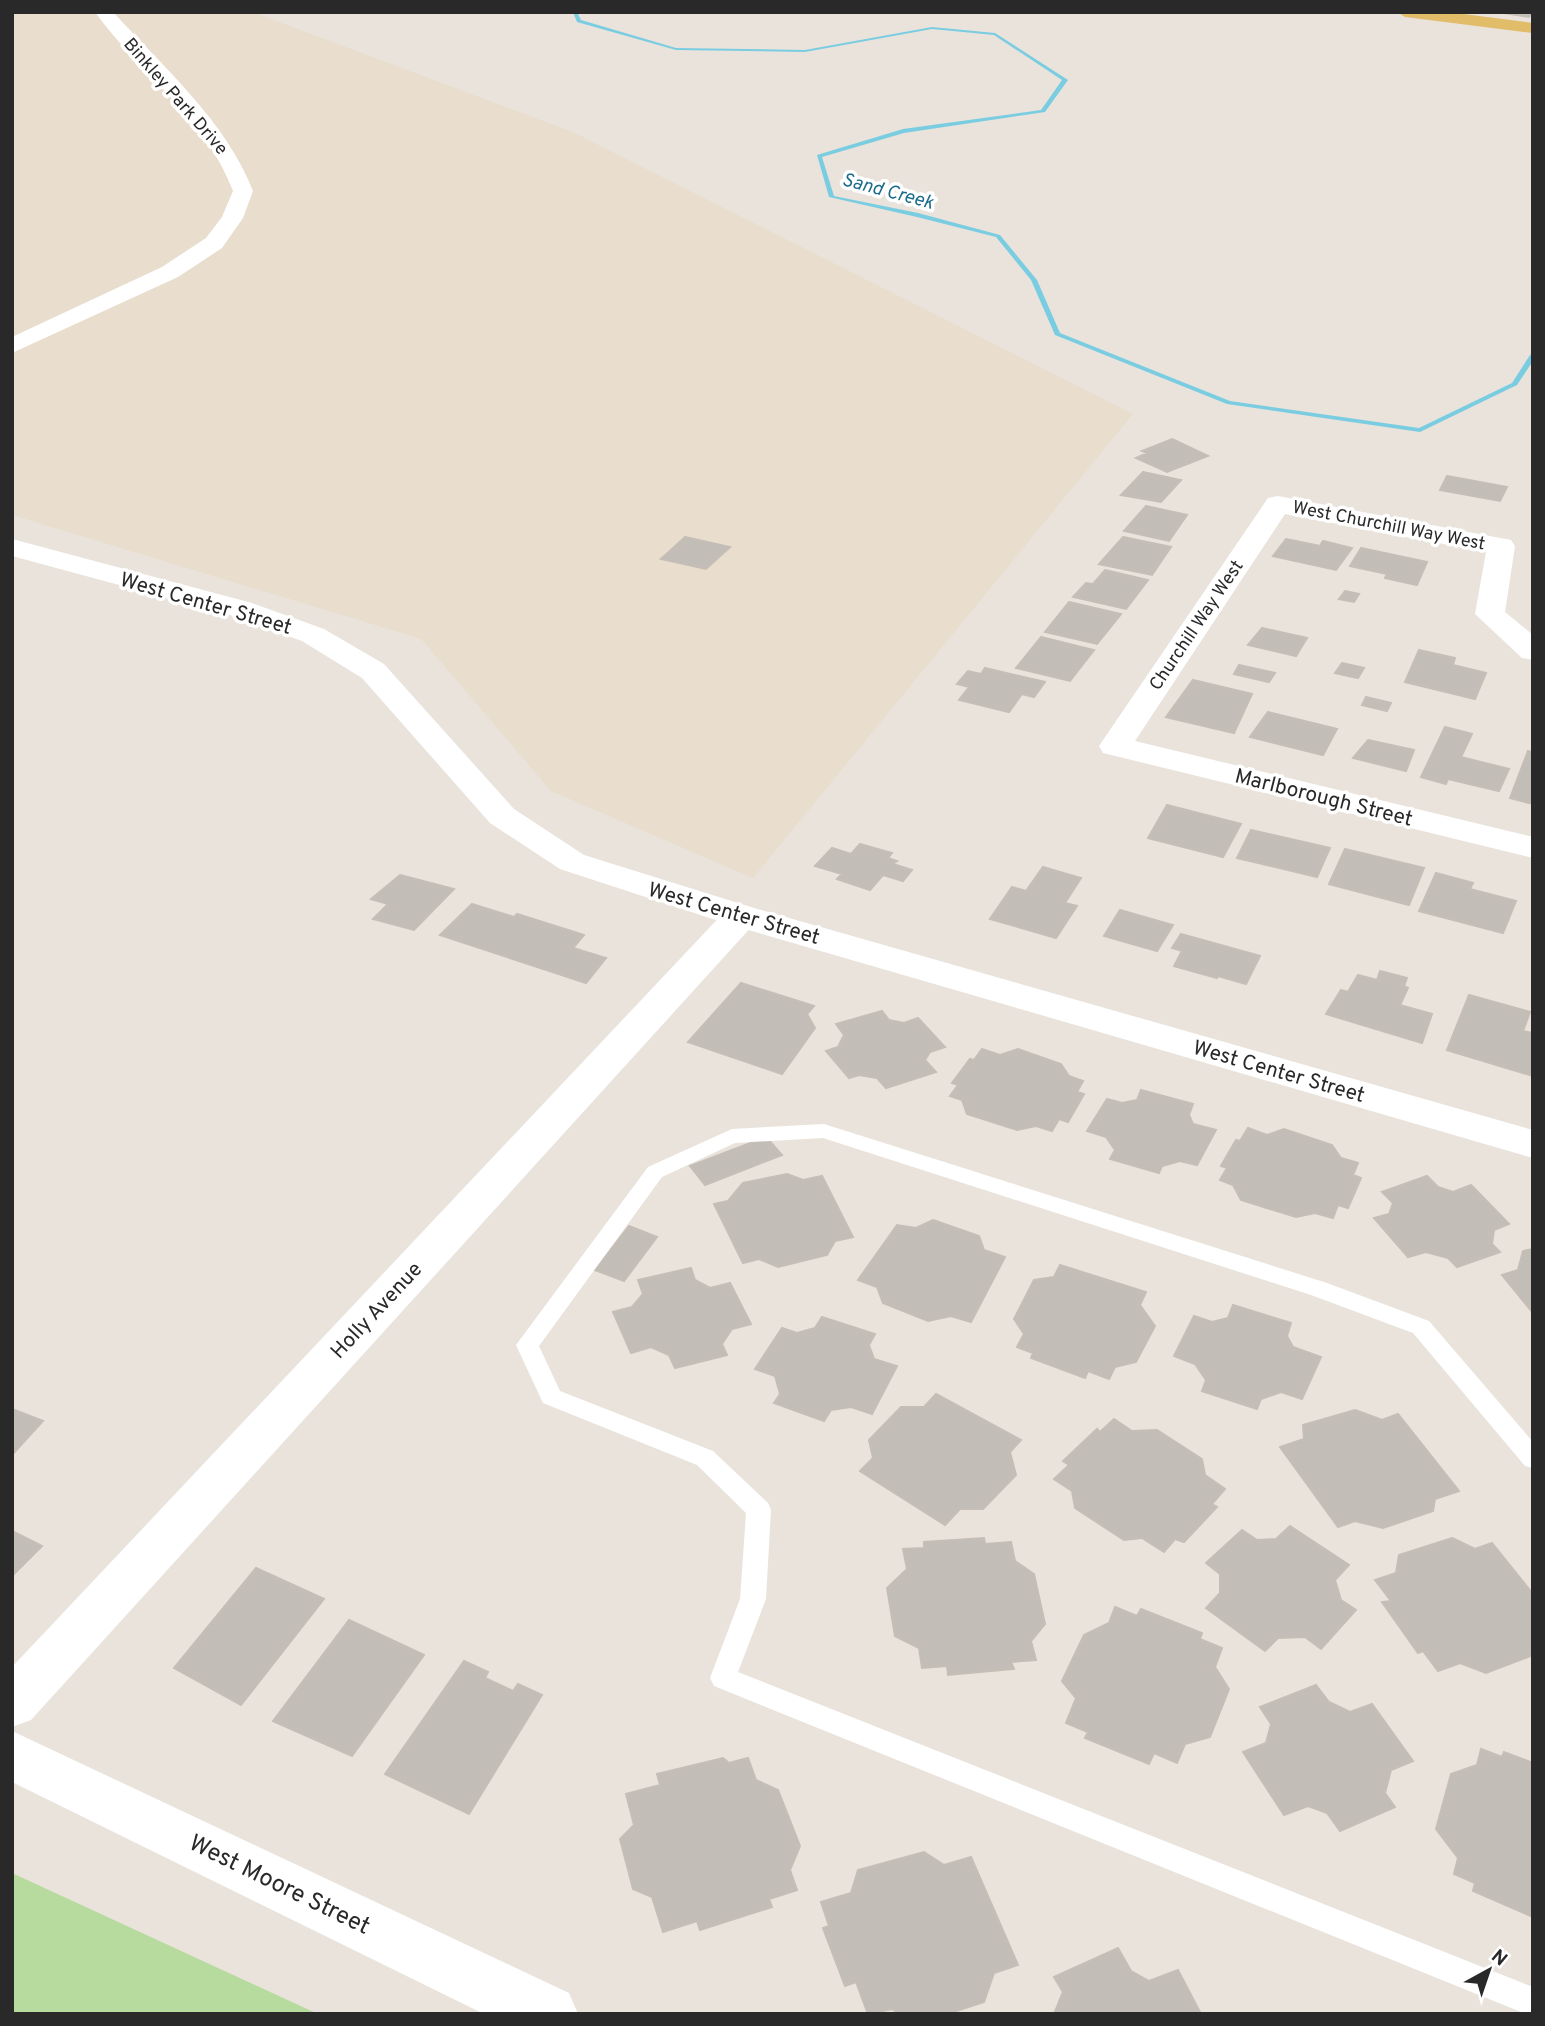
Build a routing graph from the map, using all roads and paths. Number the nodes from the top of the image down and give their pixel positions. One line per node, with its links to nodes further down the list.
1 (103, 12): 5 (street, Binkley Park Drive)
2 (1405, 12): 3 (main road)
3 (1457, 15): 4 (main road)
4 (1533, 28)
5 (12, 346)
6 (1278, 504): 8 (street, West Churchill Way West); 9 (street, Churchill Way West)
7 (12, 547): 11 (street, West Center Street)
8 (1533, 651)
9 (1115, 746): 10 (street, Marlborough Street)
10 (1533, 848)
11 (740, 916): 12 (street, West Center Street); 14 (street, Holly Avenue)
12 (1533, 1144)
13 (1533, 1459): 16 (lane)
14 (12, 1704)
15 (12, 1755): 17 (street, West Moore Street)
16 (1533, 2002)
17 (548, 2014)

